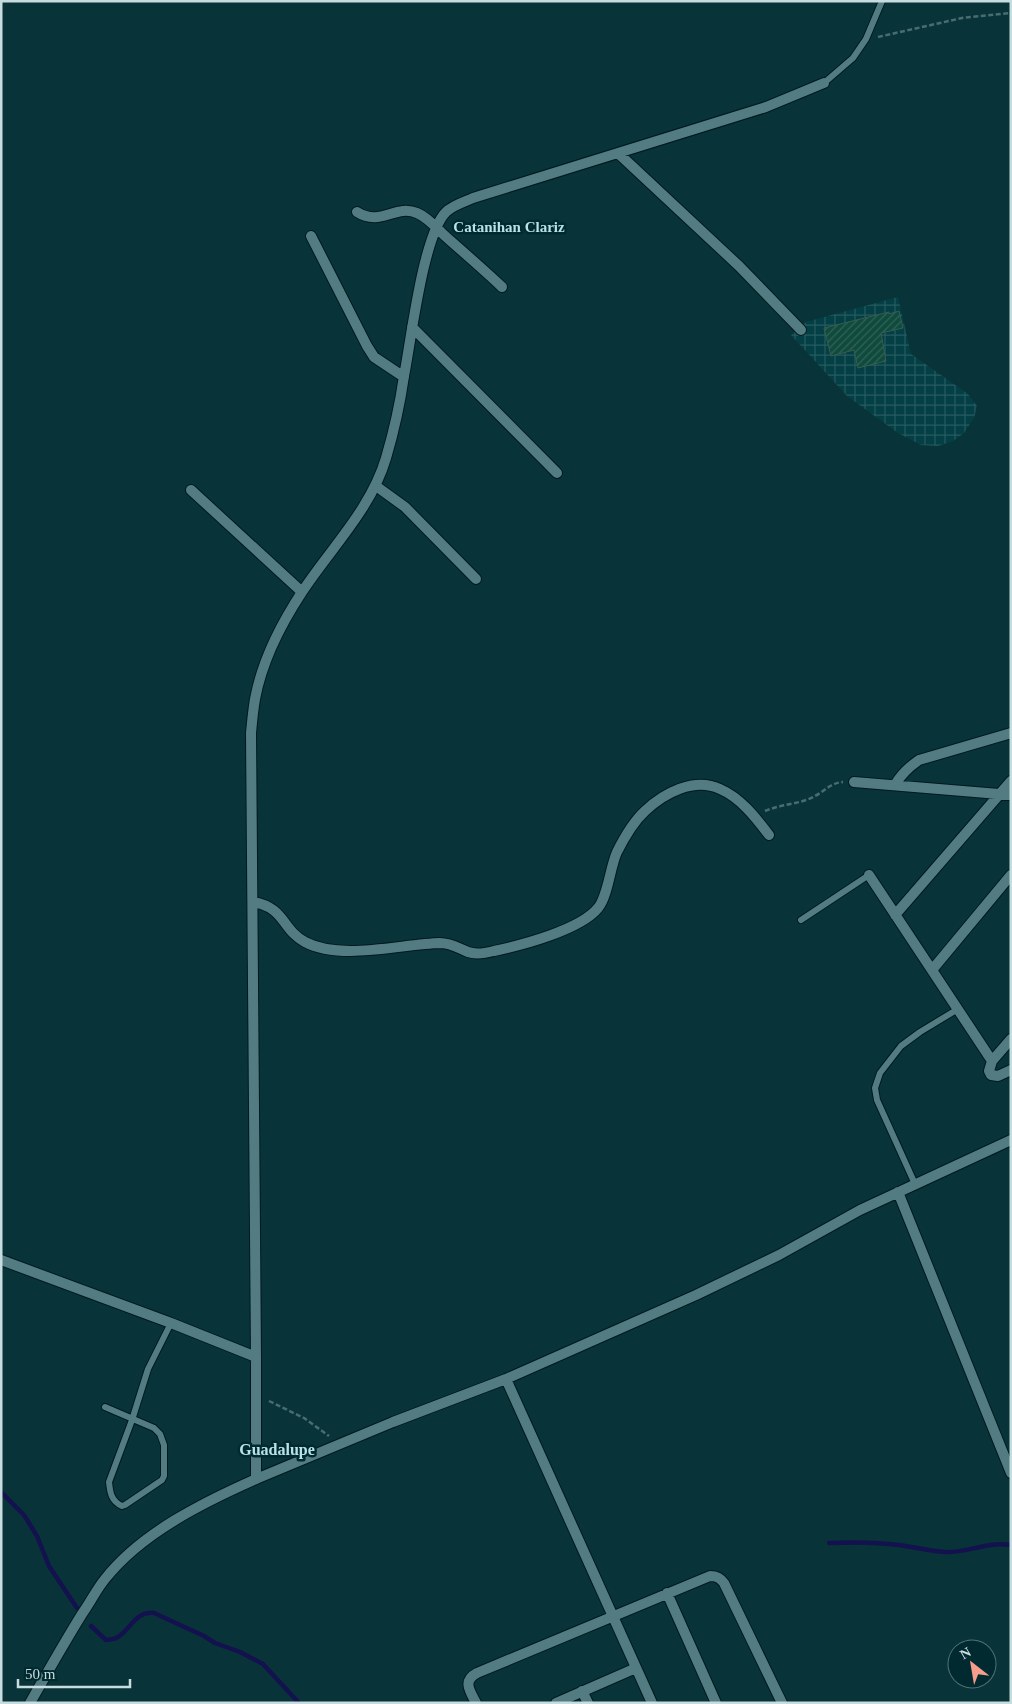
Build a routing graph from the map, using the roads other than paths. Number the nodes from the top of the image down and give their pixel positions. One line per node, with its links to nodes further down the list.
1 (882, 1): 2 (lane)
2 (824, 83): 3 (street)
3 (619, 154): 5 (street); 9 (street)
4 (357, 212): 5 (street)
5 (436, 227): 7 (street); 8 (street)
6 (311, 236): 10 (street)
7 (502, 287)
8 (412, 327): 10 (street); 11 (street)
9 (801, 330)
10 (404, 377): 12 (street)
11 (557, 473)
12 (376, 486): 14 (street); 15 (street)
13 (191, 490): 15 (street)
14 (476, 579)
15 (302, 592): 25 (street)
16 (1011, 733): 19 (street)
17 (1011, 781): 20 (street)
18 (854, 782): 19 (street)
19 (895, 786): 20 (street)
20 (999, 794): 21 (street); 26 (street)
21 (1011, 796)
22 (769, 835): 25 (street)
23 (869, 875): 26 (street); 27 (lane)
24 (1011, 875): 28 (street)
25 (253, 902): 38 (street)
26 (895, 915): 28 (street)
27 (801, 920)
28 (932, 970): 29 (street)
29 (958, 1009): 31 (street); 34 (lane)
30 (1011, 1040): 31 (street)
31 (992, 1061): 32 (street)
32 (1011, 1070)
33 (1011, 1140): 34 (street)
34 (915, 1184): 35 (street)
35 (898, 1192): 39 (street); 42 (street)
36 (1, 1260): 37 (street)
37 (171, 1323): 38 (street); 41 (lane)
38 (256, 1357): 43 (street)
39 (506, 1379): 43 (street); 45 (street)
40 (105, 1408): 41 (lane)
41 (132, 1420): 41 (lane)
42 (1011, 1473)
43 (256, 1479): 49 (street)
44 (667, 1593): 45 (street); 53 (street); 54 (street)
45 (613, 1615): 46 (street); 48 (street)
46 (636, 1668): 47 (street); 52 (street)
47 (582, 1692): 50 (street); 51 (street)
48 (474, 1701)
49 (30, 1703)
50 (556, 1703)
51 (588, 1703)
52 (652, 1703)
53 (716, 1703)
54 (782, 1703)

